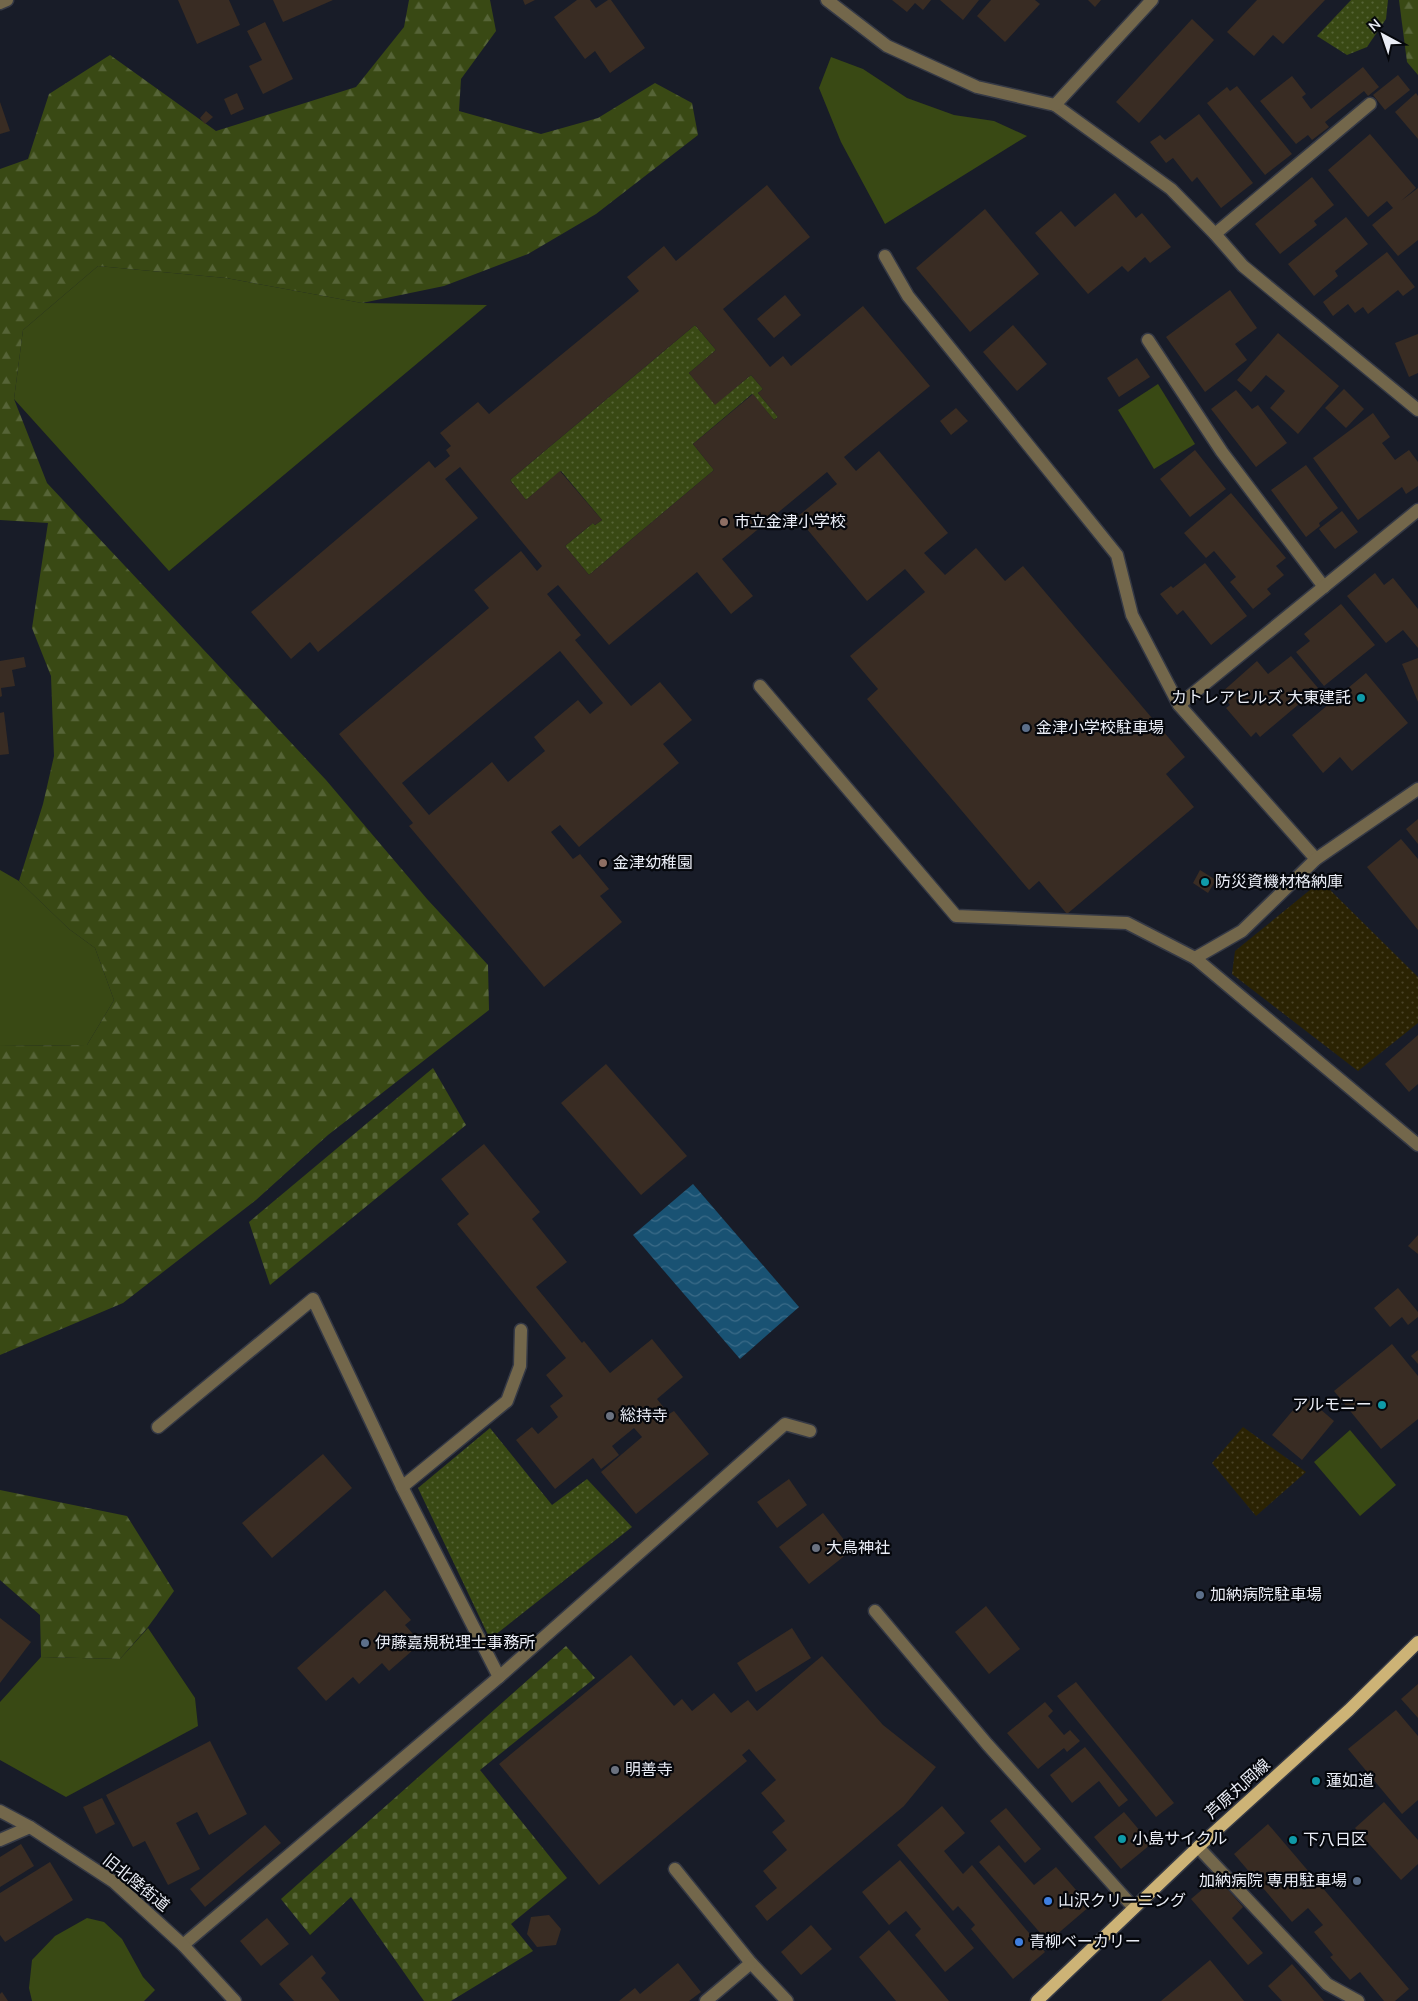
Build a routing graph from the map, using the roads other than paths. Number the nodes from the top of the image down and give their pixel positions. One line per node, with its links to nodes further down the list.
1 (7, 0): 4 (street)
2 (827, 0): 6 (street)
3 (1152, 0): 6 (street)
4 (0, 3)
5 (1370, 104): 7 (street)
6 (1056, 105): 7 (street)
7 (1215, 234): 10 (street)
8 (885, 256): 14 (street)
9 (1148, 340): 12 (street)
10 (1418, 410)
11 (1418, 510): 12 (street)
12 (1324, 588): 14 (street)
13 (760, 686): 17 (street)
14 (1179, 705): 16 (street)
15 (1418, 788): 16 (street)
16 (1316, 859): 17 (street)
17 (1195, 958): 18 (street)
18 (1418, 1145)
19 (521, 1330): 22 (street)
20 (158, 1427): 22 (street)
21 (810, 1431): 25 (street)
22 (402, 1487): 25 (street)
23 (874, 1611): 31 (street)
24 (1418, 1642): 29 (main road, 芦原丸岡線)
25 (499, 1677): 32 (street)
26 (0, 1811): 27 (street, 旧北陸街道)
27 (30, 1827): 28 (street); 32 (street, 旧北陸街道)
28 (0, 1840)
29 (1198, 1847): 31 (main road, 芦原丸岡線); 38 (street)
30 (675, 1869): 33 (street)
31 (1134, 1908): 37 (main road, 芦原丸岡線)
32 (184, 1945): 34 (street, 旧北陸街道)
33 (751, 1963): 35 (street); 36 (street)
34 (235, 2001)
35 (706, 2001)
36 (787, 2001)
37 (1037, 2001)
38 (1358, 2001)

